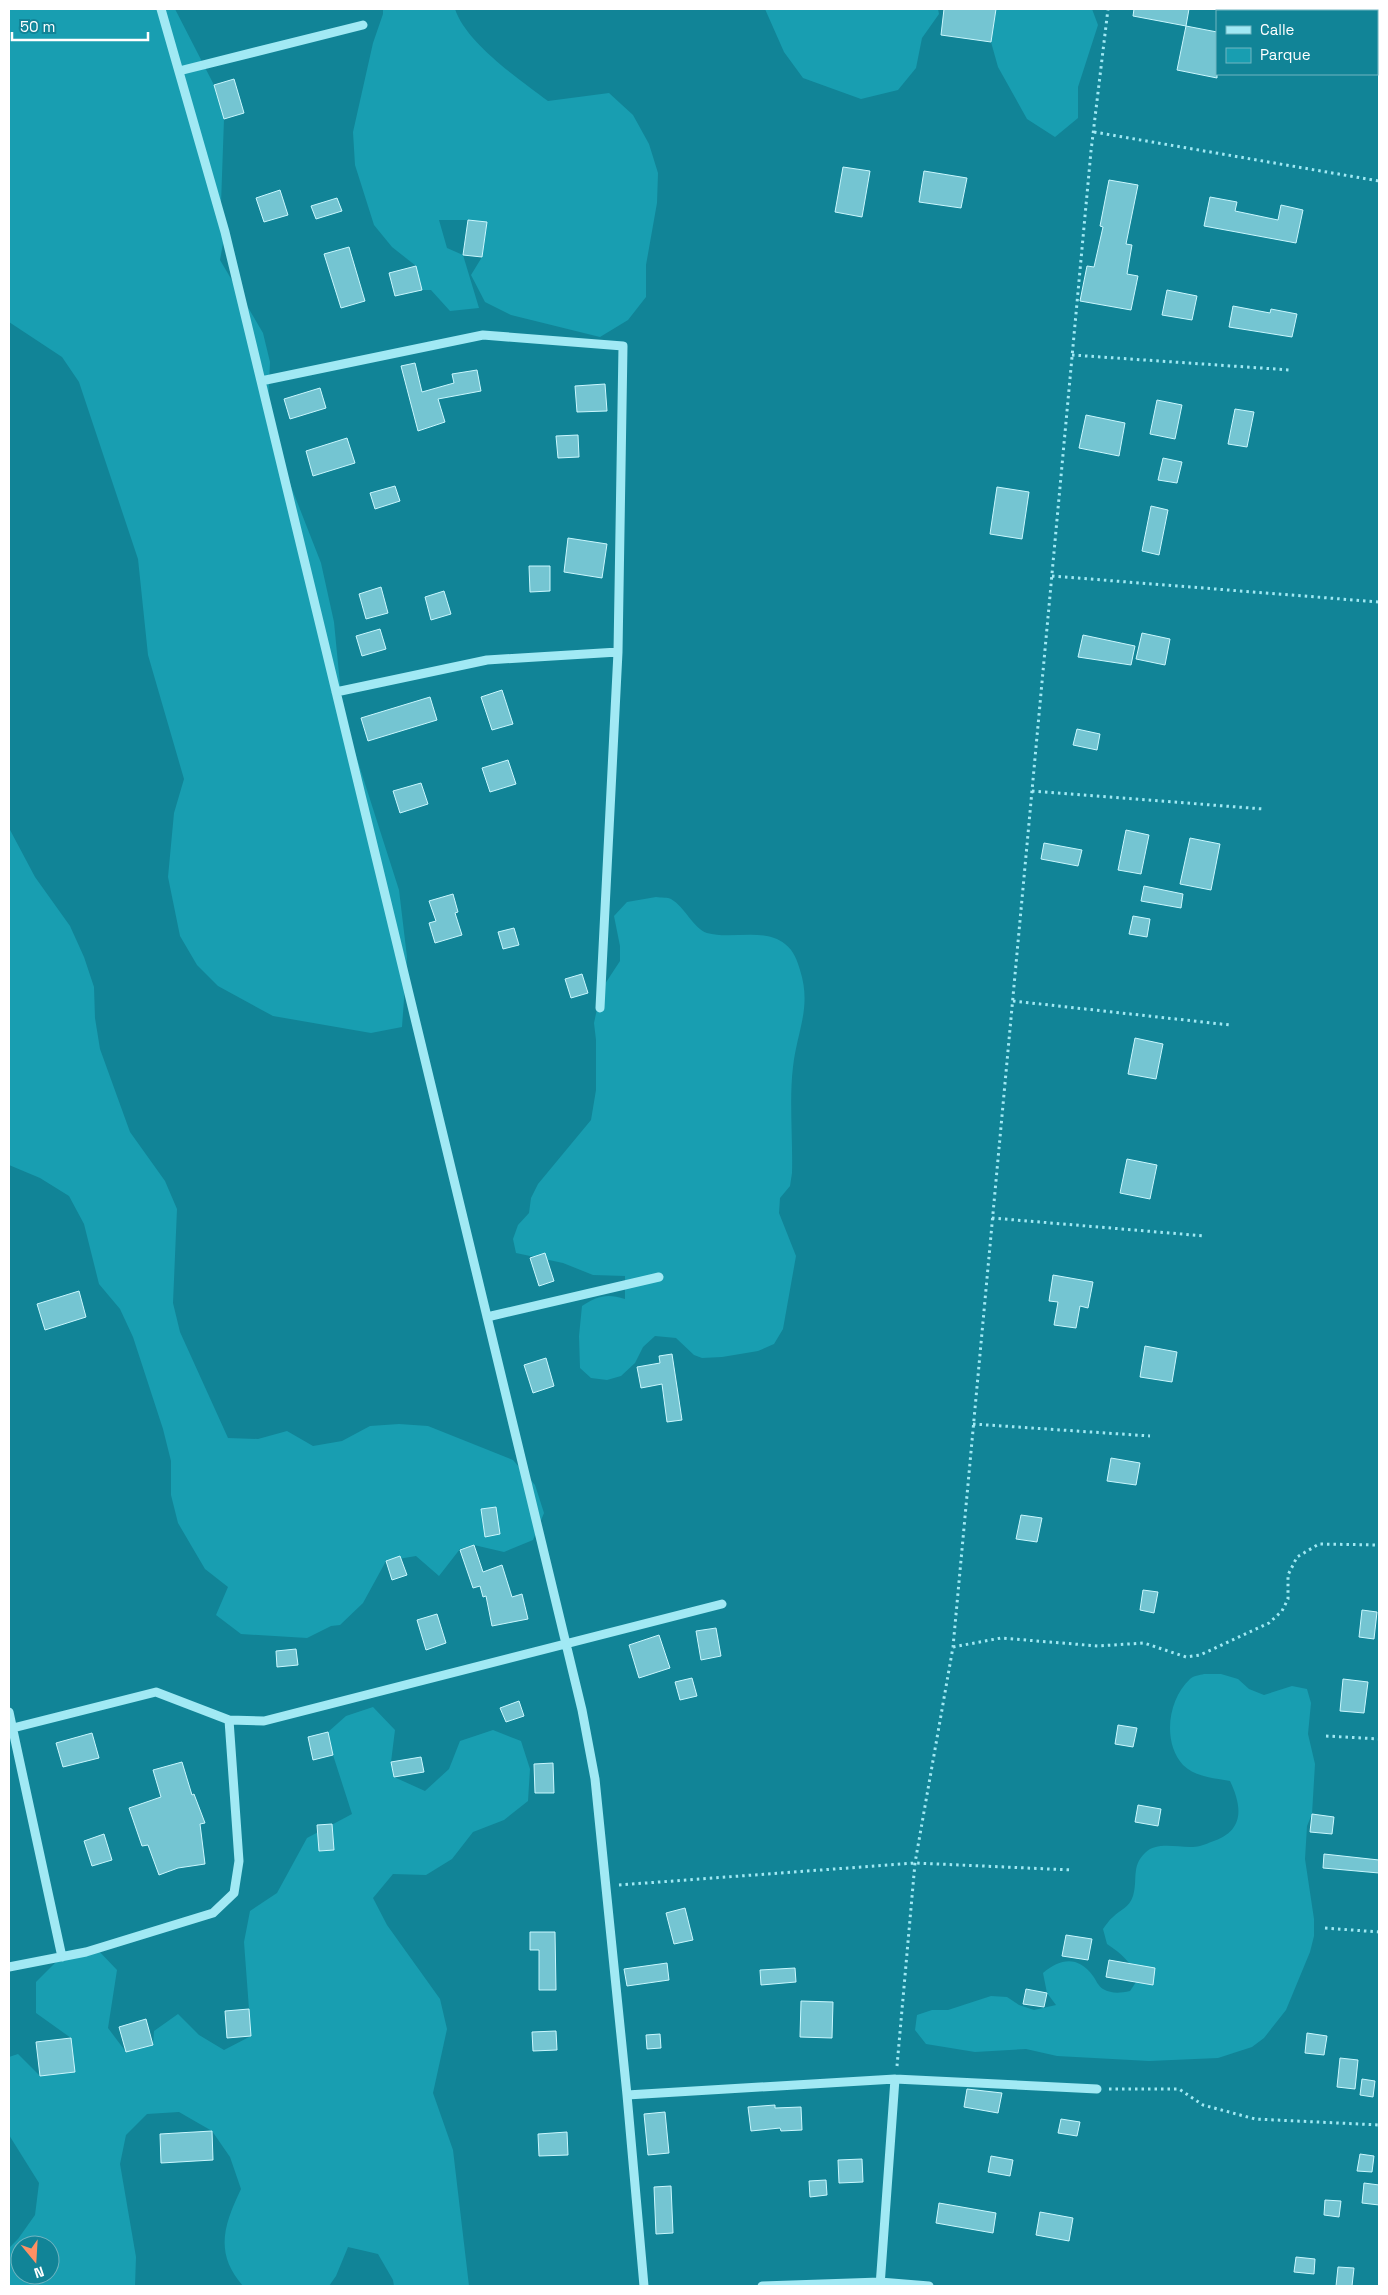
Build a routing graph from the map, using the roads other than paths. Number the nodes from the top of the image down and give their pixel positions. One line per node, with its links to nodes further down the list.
1 (161, 9): 3 (street)
2 (363, 25): 3 (street)
3 (179, 70): 4 (street)
4 (261, 381): 5 (street); 6 (street)
5 (618, 652): 6 (street); 7 (street)
6 (336, 692): 9 (street)
7 (600, 1008)
8 (659, 1277): 9 (street)
9 (487, 1317): 11 (street)
10 (722, 1604): 11 (street)
11 (566, 1644): 13 (street); 19 (street)
12 (9, 1712): 14 (street)
13 (229, 1720): 14 (street); 15 (street)
14 (11, 1728): 15 (street)
15 (62, 1956): 16 (street)
16 (9, 1967)
17 (895, 2080): 18 (street); 19 (street); 20 (street)
18 (1098, 2089)
19 (627, 2096): 21 (street)
20 (880, 2284): 22 (street); 23 (street)
21 (644, 2286)
22 (762, 2286)
23 (929, 2286)

